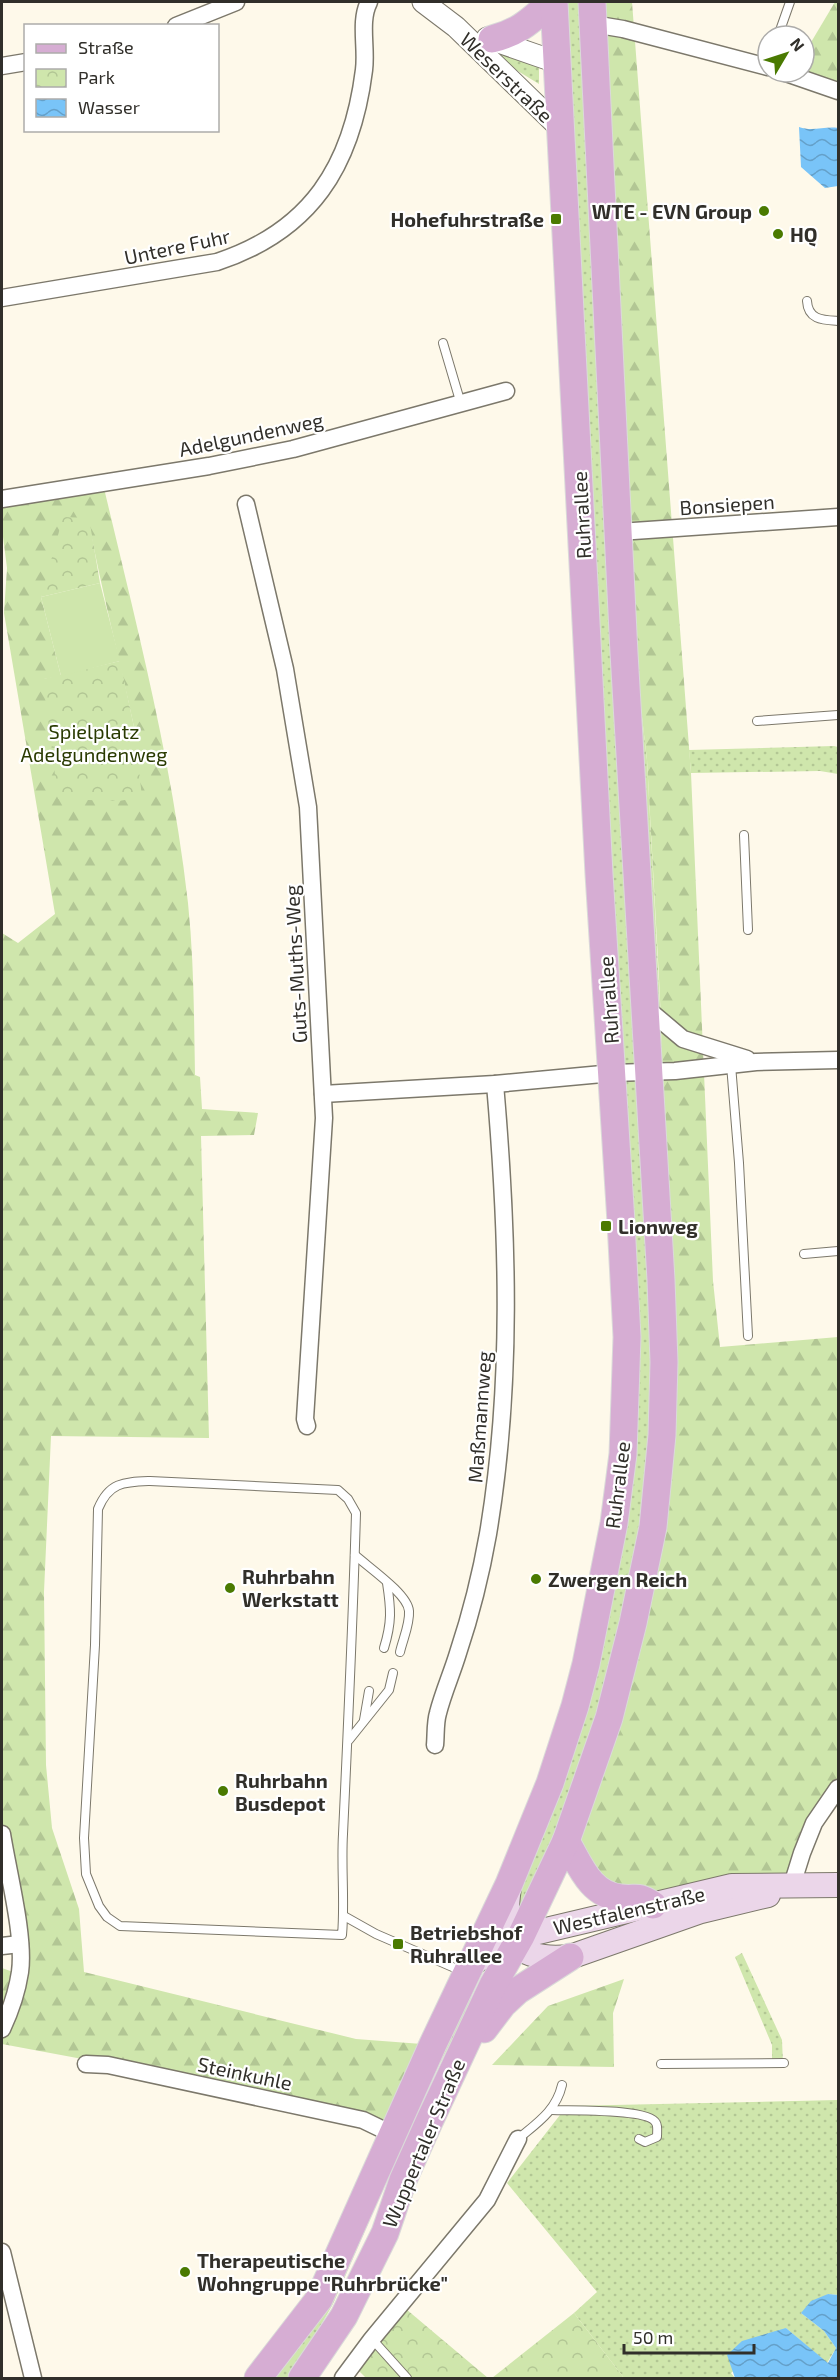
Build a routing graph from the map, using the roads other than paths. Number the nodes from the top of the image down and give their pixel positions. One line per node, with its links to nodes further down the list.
1 (236, 2): 7 (street)
2 (369, 2): 19 (street, Untere Fuhr)
3 (423, 2): 9 (street, Weserstraße)
4 (554, 2): 6 (main road); 10 (main road); 12 (main road, Ruhrallee)
5 (790, 2): 8 (lane)
6 (592, 13): 13 (street); 17 (main road, Ruhrallee)
7 (181, 24)
8 (782, 24)
9 (456, 27): 10 (street, Weserstraße); 18 (street, Weserstraße)
10 (492, 39): 12 (street, Weserstraße)
11 (24, 62): 14 (street)
12 (556, 62): 17 (main road); 18 (main road, Ruhrallee)
13 (756, 63)
14 (2, 66)
15 (816, 83): 16 (street)
16 (838, 91)
17 (597, 113): 28 (main road, Ruhrallee)
18 (560, 127): 37 (main road, Ruhrallee)
19 (2, 298)
20 (807, 301): 21 (lane)
21 (838, 321)
22 (443, 342): 24 (lane)
23 (506, 391): 24 (street, Adelgundenweg)
24 (461, 404): 25 (street, Adelgundenweg)
25 (2, 499)
26 (246, 504): 40 (street, Guts-Muths-Weg)
27 (838, 520): 28 (street, Bonsiepen)
28 (618, 532): 33 (main road, Ruhrallee)
29 (838, 715): 30 (lane)
30 (757, 721)
31 (744, 835): 32 (lane)
32 (748, 930)
33 (645, 1007): 35 (street, Ruhrallee); 38 (main road, Ruhrallee)
34 (838, 1060): 35 (street, Ruhrallee)
35 (756, 1062): 36 (street, Ruhrallee)
36 (731, 1065): 38 (street, Ruhrallee); 43 (lane)
37 (613, 1073): 38 (street); 39 (street); 57 (main road, Ruhrallee)
38 (649, 1073): 56 (main road, Ruhrallee)
39 (495, 1084): 40 (street); 53 (street, Maßmannweg)
40 (322, 1094): 44 (street, Guts-Muths-Weg)
41 (838, 1251): 42 (lane)
42 (804, 1254)
43 (748, 1336)
44 (307, 1426)
45 (355, 1555): 46 (lane); 52 (lane); 61 (lane)
46 (387, 1583): 47 (lane); 48 (lane)
47 (384, 1648)
48 (400, 1652)
49 (393, 1673): 51 (lane)
50 (369, 1691): 51 (lane)
51 (363, 1723): 52 (lane)
52 (348, 1740): 61 (lane)
53 (435, 1745)
54 (838, 1788): 59 (street)
55 (2, 1834): 63 (street)
56 (566, 1841): 60 (main road); 62 (main road, Ruhrallee)
57 (509, 1884): 62 (main road); 66 (main road, Ruhrallee)
58 (838, 1885): 59 (main road, Westfalenstraße)
59 (792, 1886): 60 (main road, Westfalenstraße); 65 (main road, Westfalenstraße)
60 (653, 1905): 62 (main road, Westfalenstraße)
61 (344, 1916): 66 (lane)
62 (516, 1940): 65 (main road, Westfalenstraße); 66 (main road, Wuppertaler Straße)
63 (20, 1944): 64 (street); 67 (street)
64 (2, 1946)
65 (570, 1958): 66 (main road)
66 (492, 1978): 68 (main road, Wuppertaler Straße); 68 (main road); 74 (main road, Wuppertaler Straße)
67 (2, 2030)
68 (464, 2049): 81 (main road, Wuppertaler Straße)
69 (784, 2063): 71 (lane)
70 (86, 2064): 74 (street, Steinkuhle)
71 (661, 2064)
72 (562, 2085): 73 (lane)
73 (552, 2110): 75 (lane); 76 (lane)
74 (397, 2124): 79 (main road, Wuppertaler Straße)
75 (518, 2139): 78 (street)
76 (639, 2139)
77 (2, 2252): 80 (street)
78 (372, 2339): 82 (street); 83 (lane)
79 (258, 2378)
80 (33, 2379)
81 (302, 2379)
82 (343, 2379)
83 (406, 2379)

